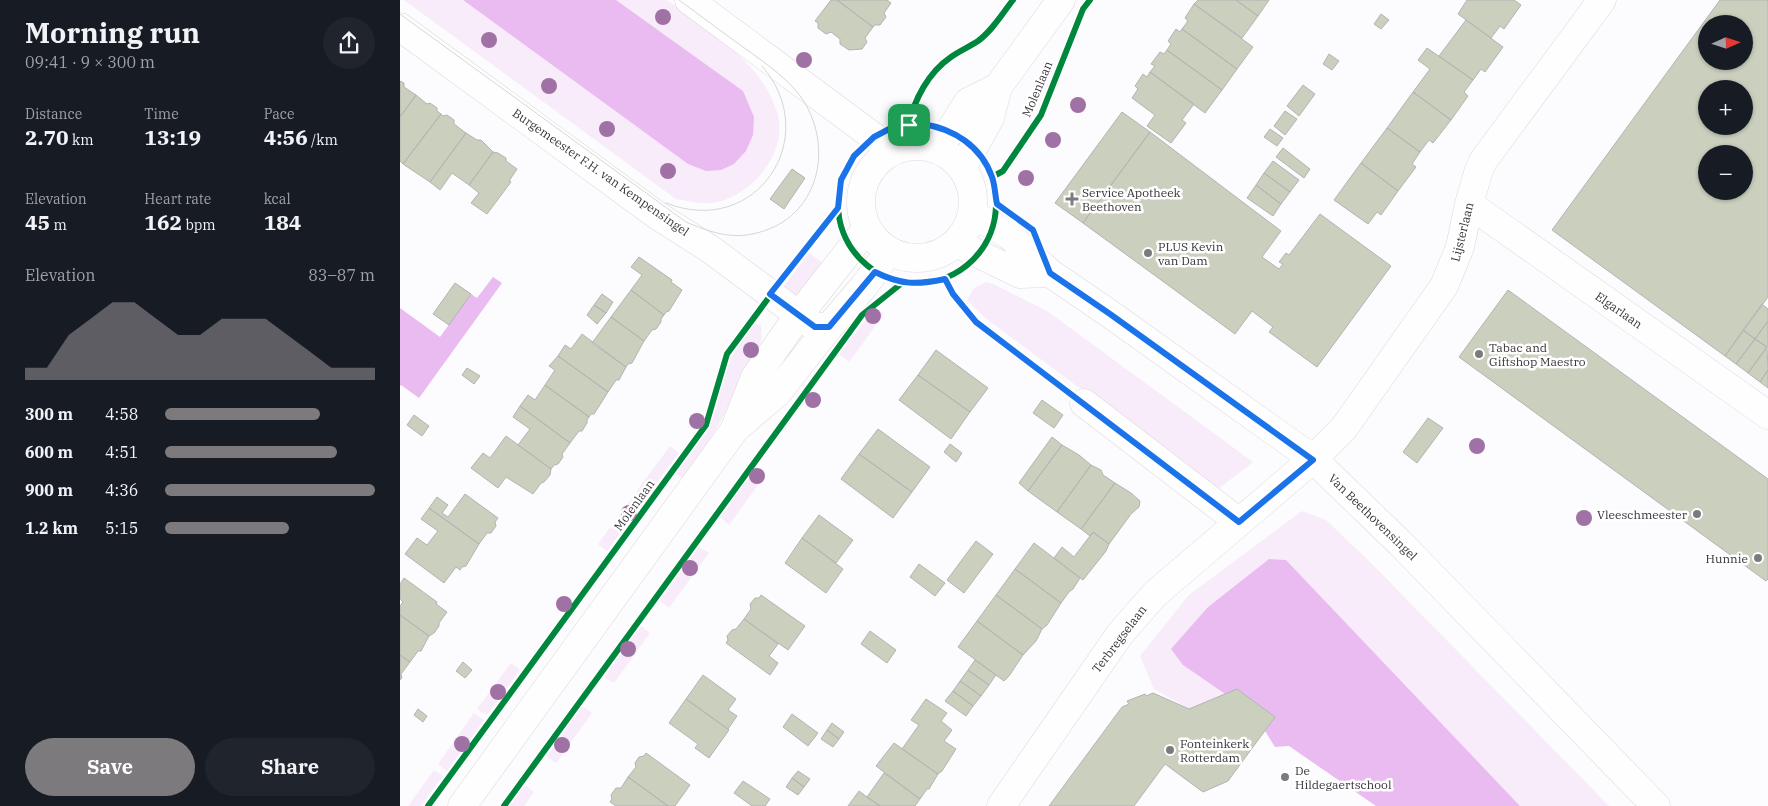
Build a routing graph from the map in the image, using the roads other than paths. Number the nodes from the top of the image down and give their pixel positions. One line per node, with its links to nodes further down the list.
1 (689, 0): 6 (street)
2 (1061, 0): 5 (street)
3 (1602, 0): 9 (street, Lijsterlaan)
4 (400, 27): 15 (street, Burgemeester F.H. van Kempensingel)
5 (998, 87): 7 (street); 8 (street)
6 (898, 149): 7 (street); 11 (street)
7 (938, 150): 8 (street)
8 (962, 168): 10 (street)
9 (1469, 204): 18 (street, Elgarlaan); 20 (street, Lijsterlaan)
10 (972, 214): 12 (street); 14 (street, Van Beethovensingel)
11 (867, 228): 13 (street); 15 (street)
12 (956, 243): 13 (street); 14 (street)
13 (889, 251): 16 (street)
14 (1050, 273): 20 (street, Van Beethovensingel)
15 (799, 315): 16 (street, Burgemeester F.H. van Kempensingel); 19 (street)
16 (829, 327): 19 (street)
17 (1084, 403): 21 (street)
18 (1768, 415)
19 (735, 429): 22 (street)
20 (1313, 460): 21 (street, Terbregselaan); 24 (street, Van Beethovensingel)
21 (1239, 522): 23 (street, Terbregselaan)
22 (462, 806)
23 (1001, 806)
24 (1656, 806)

